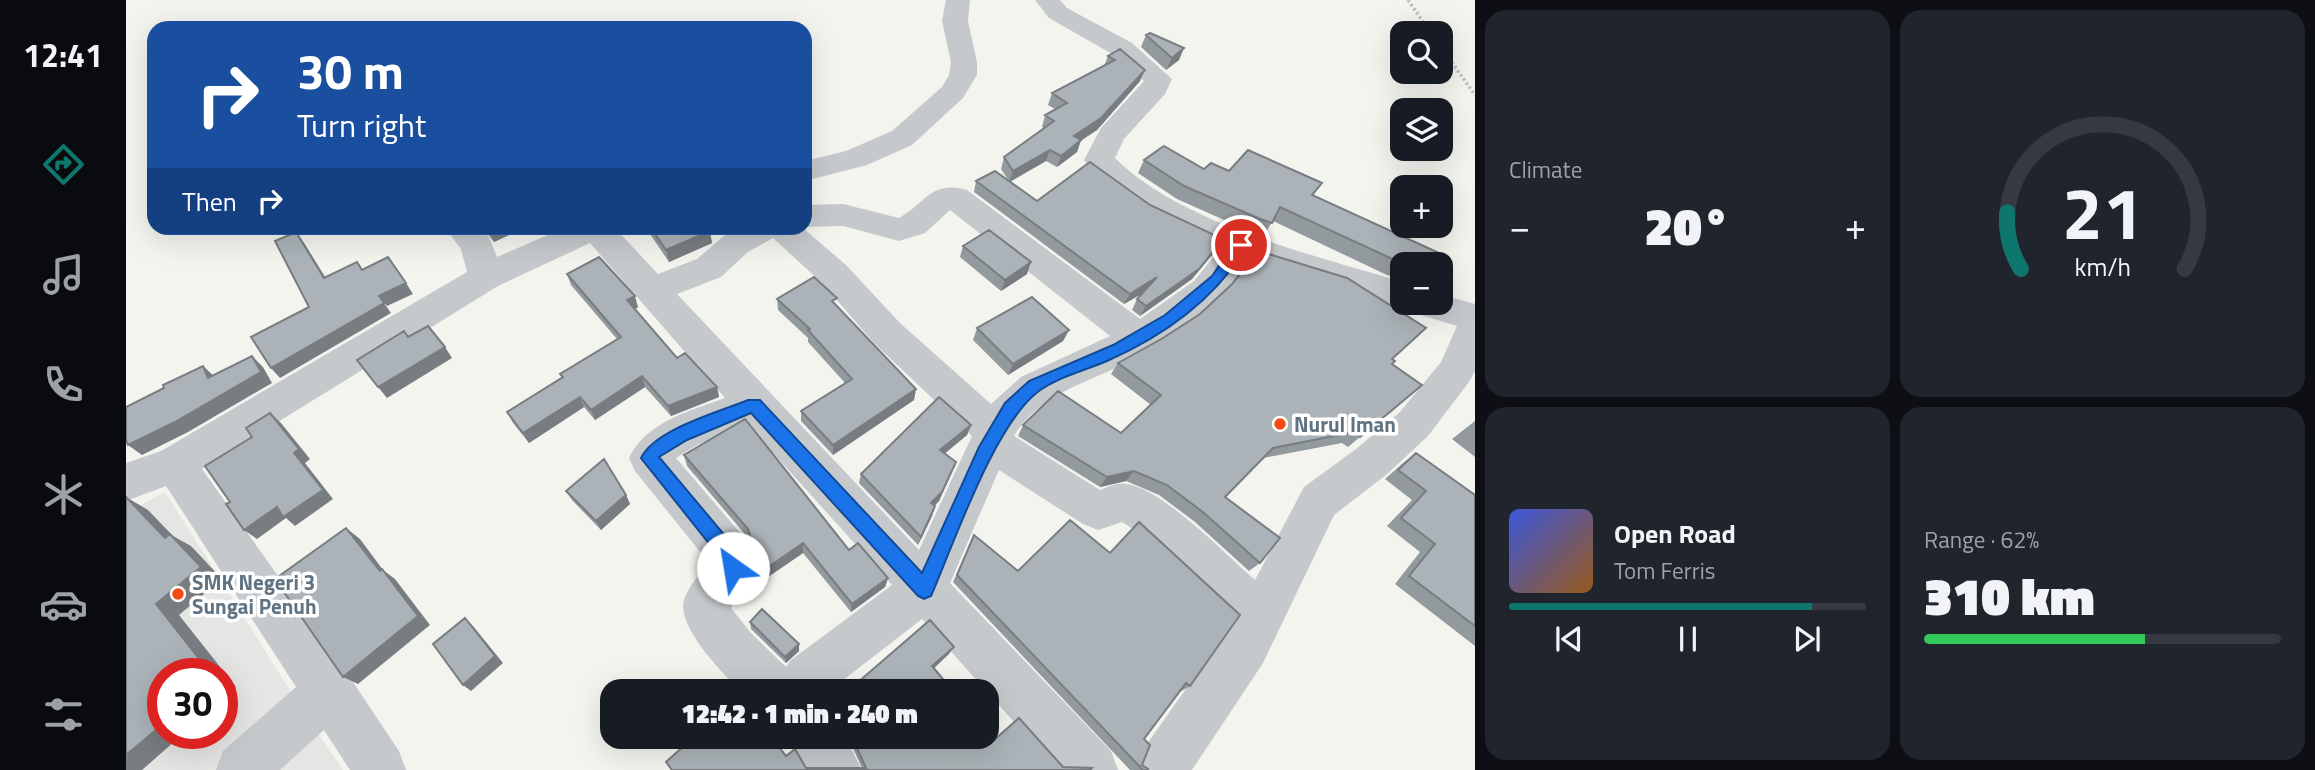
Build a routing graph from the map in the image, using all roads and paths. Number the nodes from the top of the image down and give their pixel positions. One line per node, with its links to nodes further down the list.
1 (958, 0): 7 (street)
2 (1047, 0): 14 (street)
3 (1408, 0): 4 (path)
4 (1423, 21)
5 (1453, 64): 6 (path)
6 (1475, 95)
7 (812, 169)
8 (812, 216): 21 (street)
9 (468, 235): 15 (street)
10 (579, 235): 15 (street)
11 (601, 235): 16 (street)
12 (752, 235): 16 (street)
13 (791, 235): 23 (street)
14 (1241, 245): 17 (street); 21 (street)
15 (486, 277): 24 (street)
16 (652, 289): 22 (street)
17 (1390, 291)
18 (1453, 311): 19 (street)
19 (1475, 318)
20 (1475, 327): 27 (street)
21 (1138, 338): 23 (street)
22 (754, 404): 26 (street); 28 (street)
23 (992, 437): 26 (street); 27 (street)
24 (175, 464): 25 (street); 30 (street)
25 (126, 482)
26 (924, 589): 29 (street); 35 (street)
27 (1262, 617): 36 (street)
28 (764, 679)
29 (807, 679)
30 (328, 691): 32 (street); 33 (street)
31 (822, 749): 34 (street)
32 (242, 770)
33 (380, 770)
34 (836, 770)
35 (1092, 770)
36 (1161, 770)

